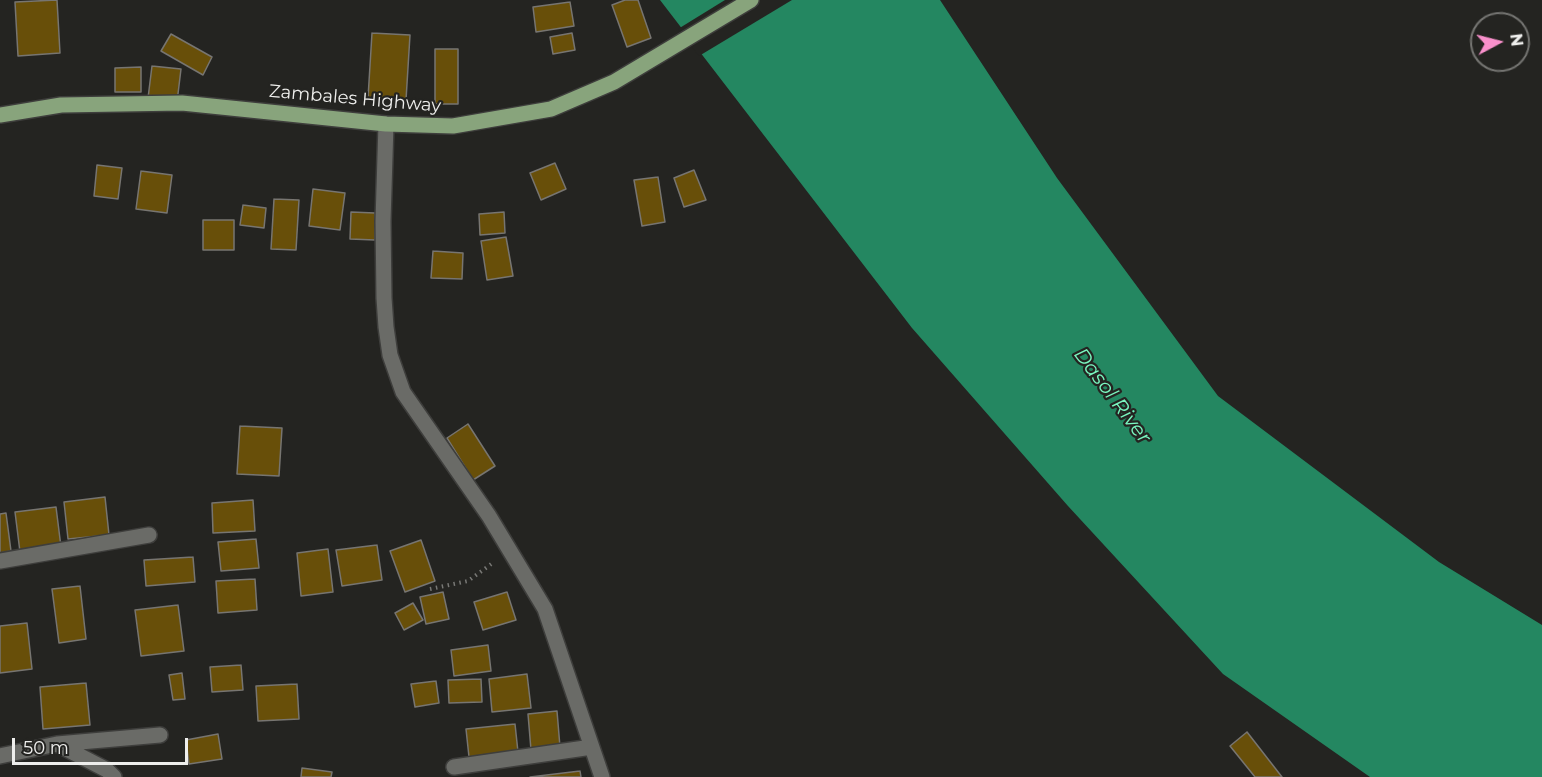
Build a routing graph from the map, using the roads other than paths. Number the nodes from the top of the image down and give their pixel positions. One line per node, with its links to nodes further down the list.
1 (751, 0): 3 (main road, Zambales Highway)
2 (0, 116): 3 (main road, Zambales Highway)
3 (386, 124): 8 (street)
4 (149, 535): 5 (street)
5 (0, 561)
6 (160, 735): 7 (street)
7 (57, 744): 9 (street); 11 (street)
8 (592, 747): 10 (street); 12 (street)
9 (0, 756)
10 (454, 767)
11 (114, 777)
12 (602, 777)

